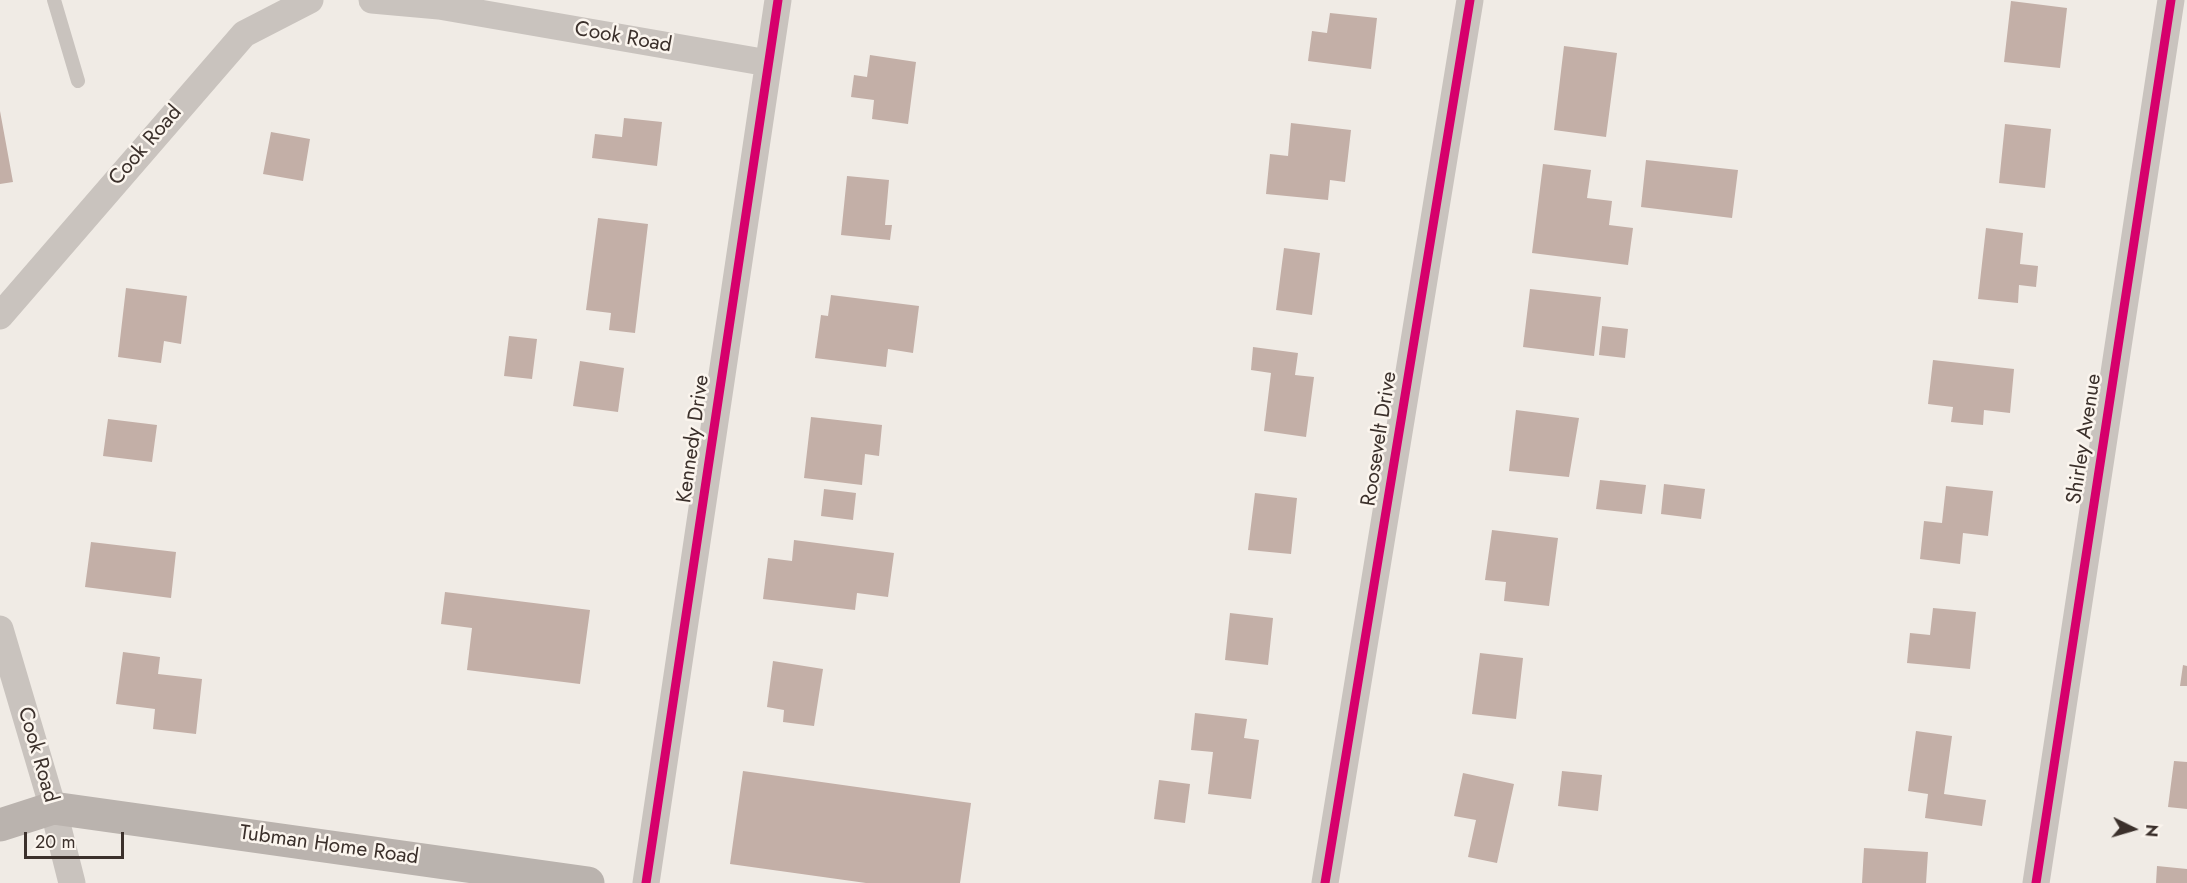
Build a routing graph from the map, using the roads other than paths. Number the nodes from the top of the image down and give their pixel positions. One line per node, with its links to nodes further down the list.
1 (54, 0): 8 (lane)
2 (310, 0): 9 (street, Cook Road)
3 (372, 0): 7 (street, Cook Road)
4 (778, 0): 7 (street, Kennedy Drive)
5 (1470, 0): 16 (street, Roosevelt Drive)
6 (2171, 0): 17 (street, Shirley Avenue)
7 (768, 63): 15 (street, Kennedy Drive)
8 (78, 81)
9 (0, 316)
10 (0, 629): 11 (street, Cook Road)
11 (53, 808): 12 (street, Tubman Home Road); 13 (street, Cook Road); 14 (street, Tubman Home Road)
12 (0, 825)
13 (72, 883)
14 (588, 883)
15 (646, 883)
16 (1325, 883)
17 (2036, 883)

